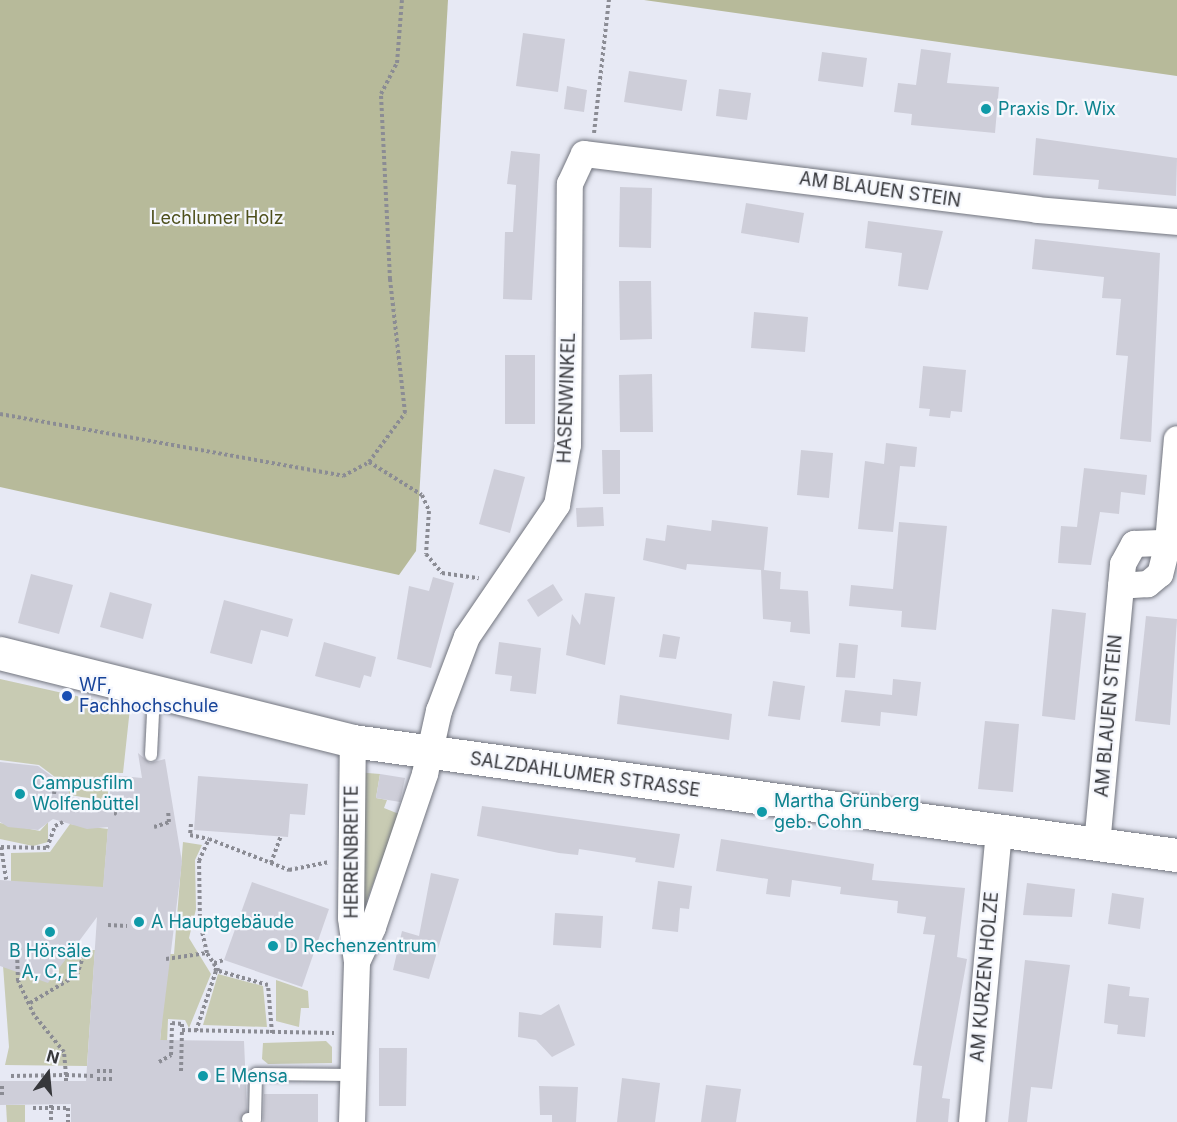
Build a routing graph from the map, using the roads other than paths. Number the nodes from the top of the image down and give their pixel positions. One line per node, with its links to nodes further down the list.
1 (588, 153): 2 (street, AM BLAUEN STEIN); 9 (street, HASENWINKEL)
2 (1177, 222)
3 (1177, 439): 4 (street)
4 (1168, 543): 5 (street); 5 (street, AM BLAUEN STEIN)
5 (1121, 586): 12 (street, AM BLAUEN STEIN)
6 (0, 653): 7 (main road, SALZDAHLUMER STRASSE)
7 (154, 689): 8 (main road, SALZDAHLUMER STRASSE); 10 (lane)
8 (353, 741): 9 (main road, SALZDAHLUMER STRASSE); 14 (street, HERRENBREITE)
9 (430, 754): 11 (main road, SALZDAHLUMER STRASSE); 14 (street, HERRENBREITE)
10 (152, 755)
11 (999, 832): 12 (main road, SALZDAHLUMER STRASSE); 18 (street, AM KURZEN HOLZE)
12 (1097, 845): 13 (main road, SALZDAHLUMER STRASSE)
13 (1177, 855)
14 (357, 962): 15 (street, HERRENBREITE)
15 (352, 1076): 16 (lane); 17 (street, HERRENBREITE)
16 (248, 1119)
17 (352, 1122)
18 (972, 1122)

